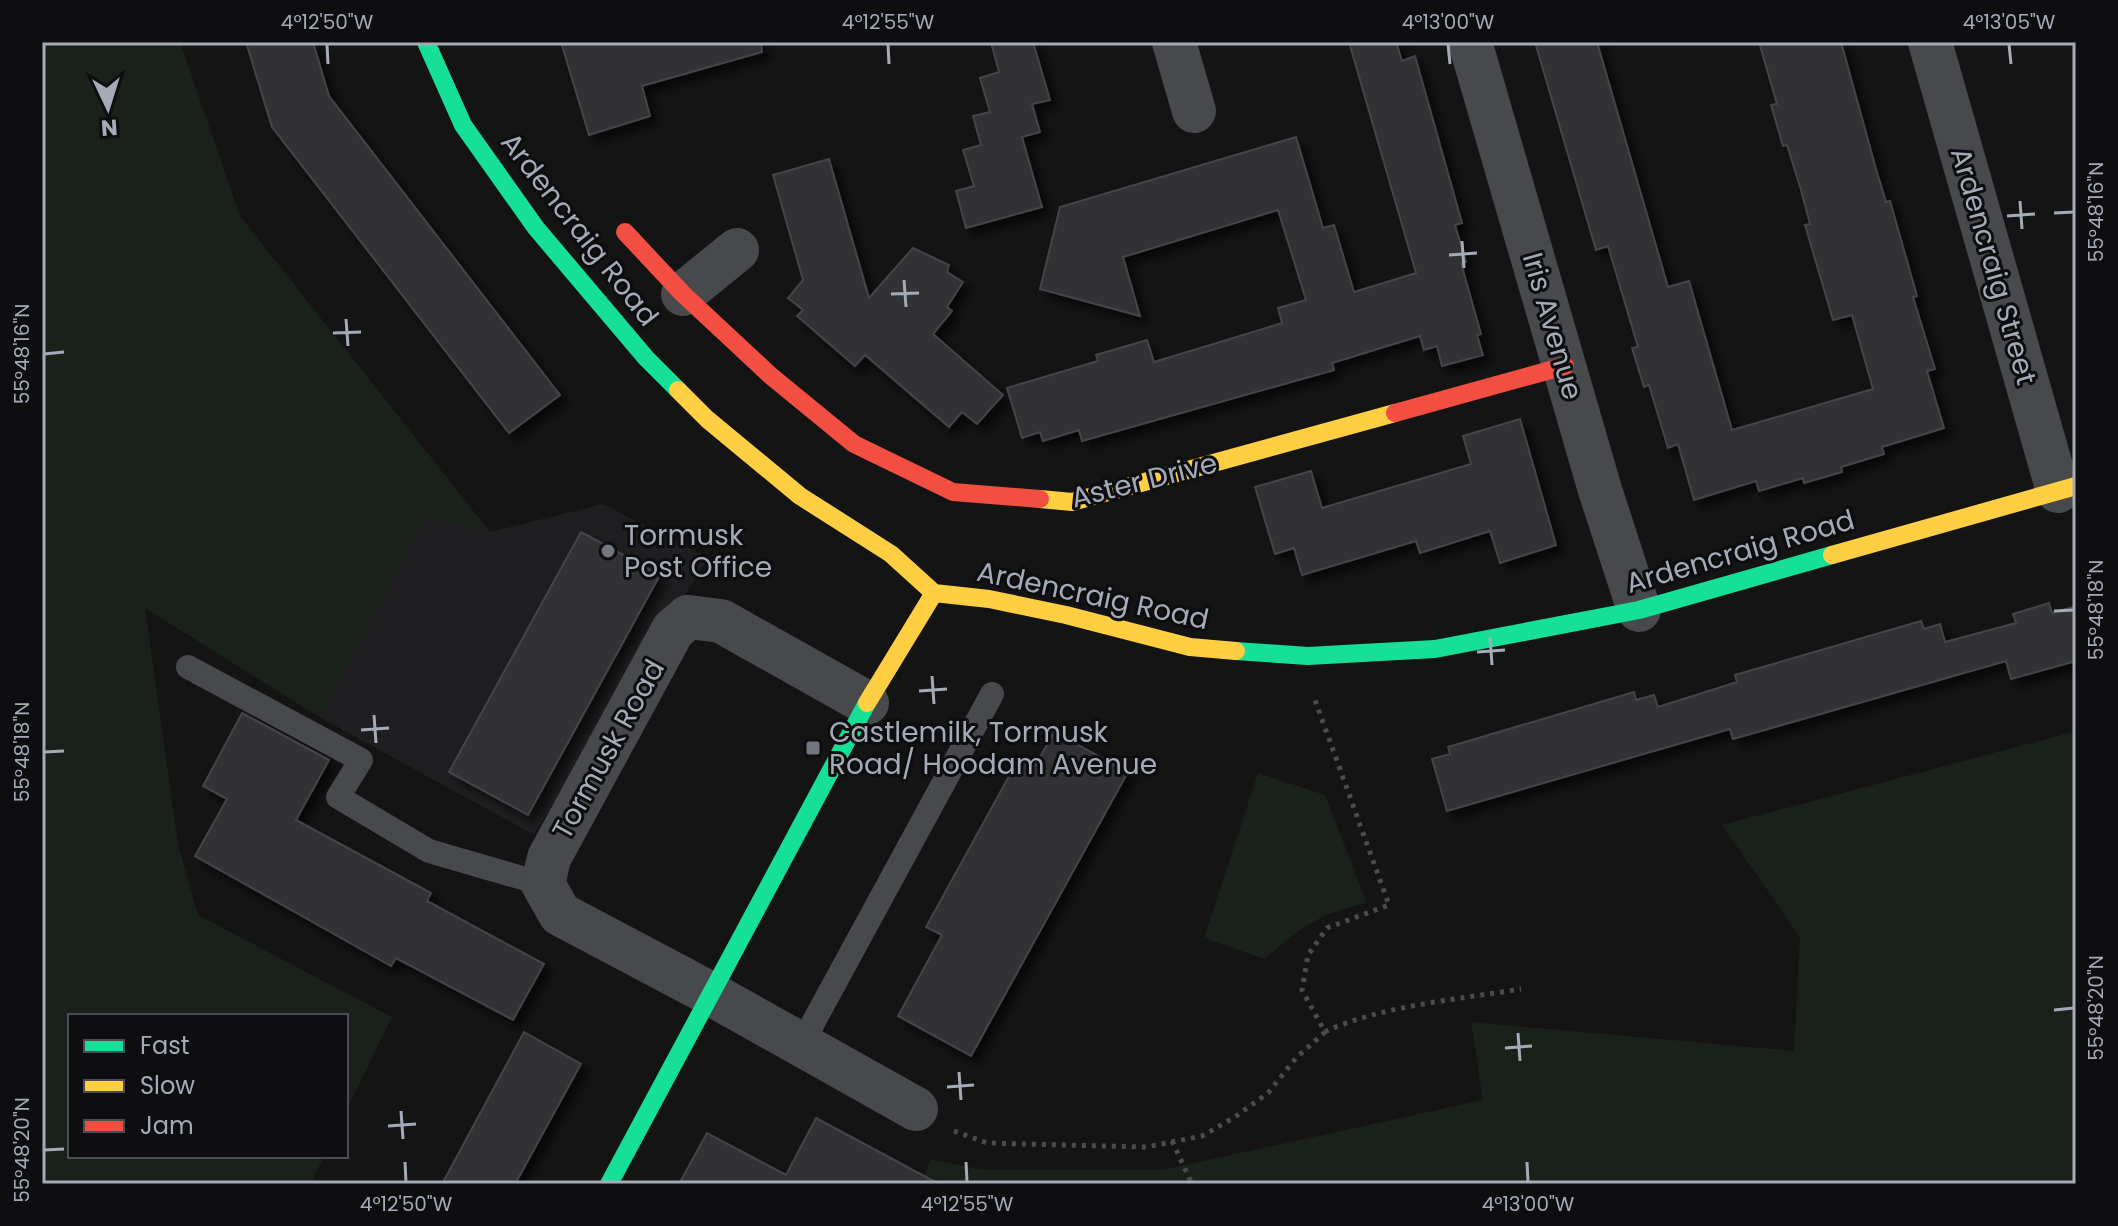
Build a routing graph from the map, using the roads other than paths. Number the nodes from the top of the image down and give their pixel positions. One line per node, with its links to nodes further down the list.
1 (426, 42): 11 (street, Ardencraig Road)
2 (1174, 42): 5 (street)
3 (1470, 42): 9 (street, Iris Avenue)
4 (1930, 42): 10 (street, Ardencraig Street)
5 (1194, 111)
6 (625, 232): 8 (street, Aster Drive)
7 (737, 250): 8 (street)
8 (683, 294): 9 (street, Aster Drive)
9 (1565, 366): 12 (street, Iris Avenue)
10 (2067, 488): 12 (street, Ardencraig Road)
11 (934, 593): 12 (street, Ardencraig Road); 15 (street)
12 (1639, 610)
13 (188, 667): 16 (lane)
14 (992, 694): 18 (lane)
15 (867, 703): 16 (street, Tormusk Road); 17 (street)
16 (543, 884): 17 (street)
17 (711, 994): 18 (street); 20 (street)
18 (801, 1045): 19 (street)
19 (916, 1109)
20 (609, 1184)

